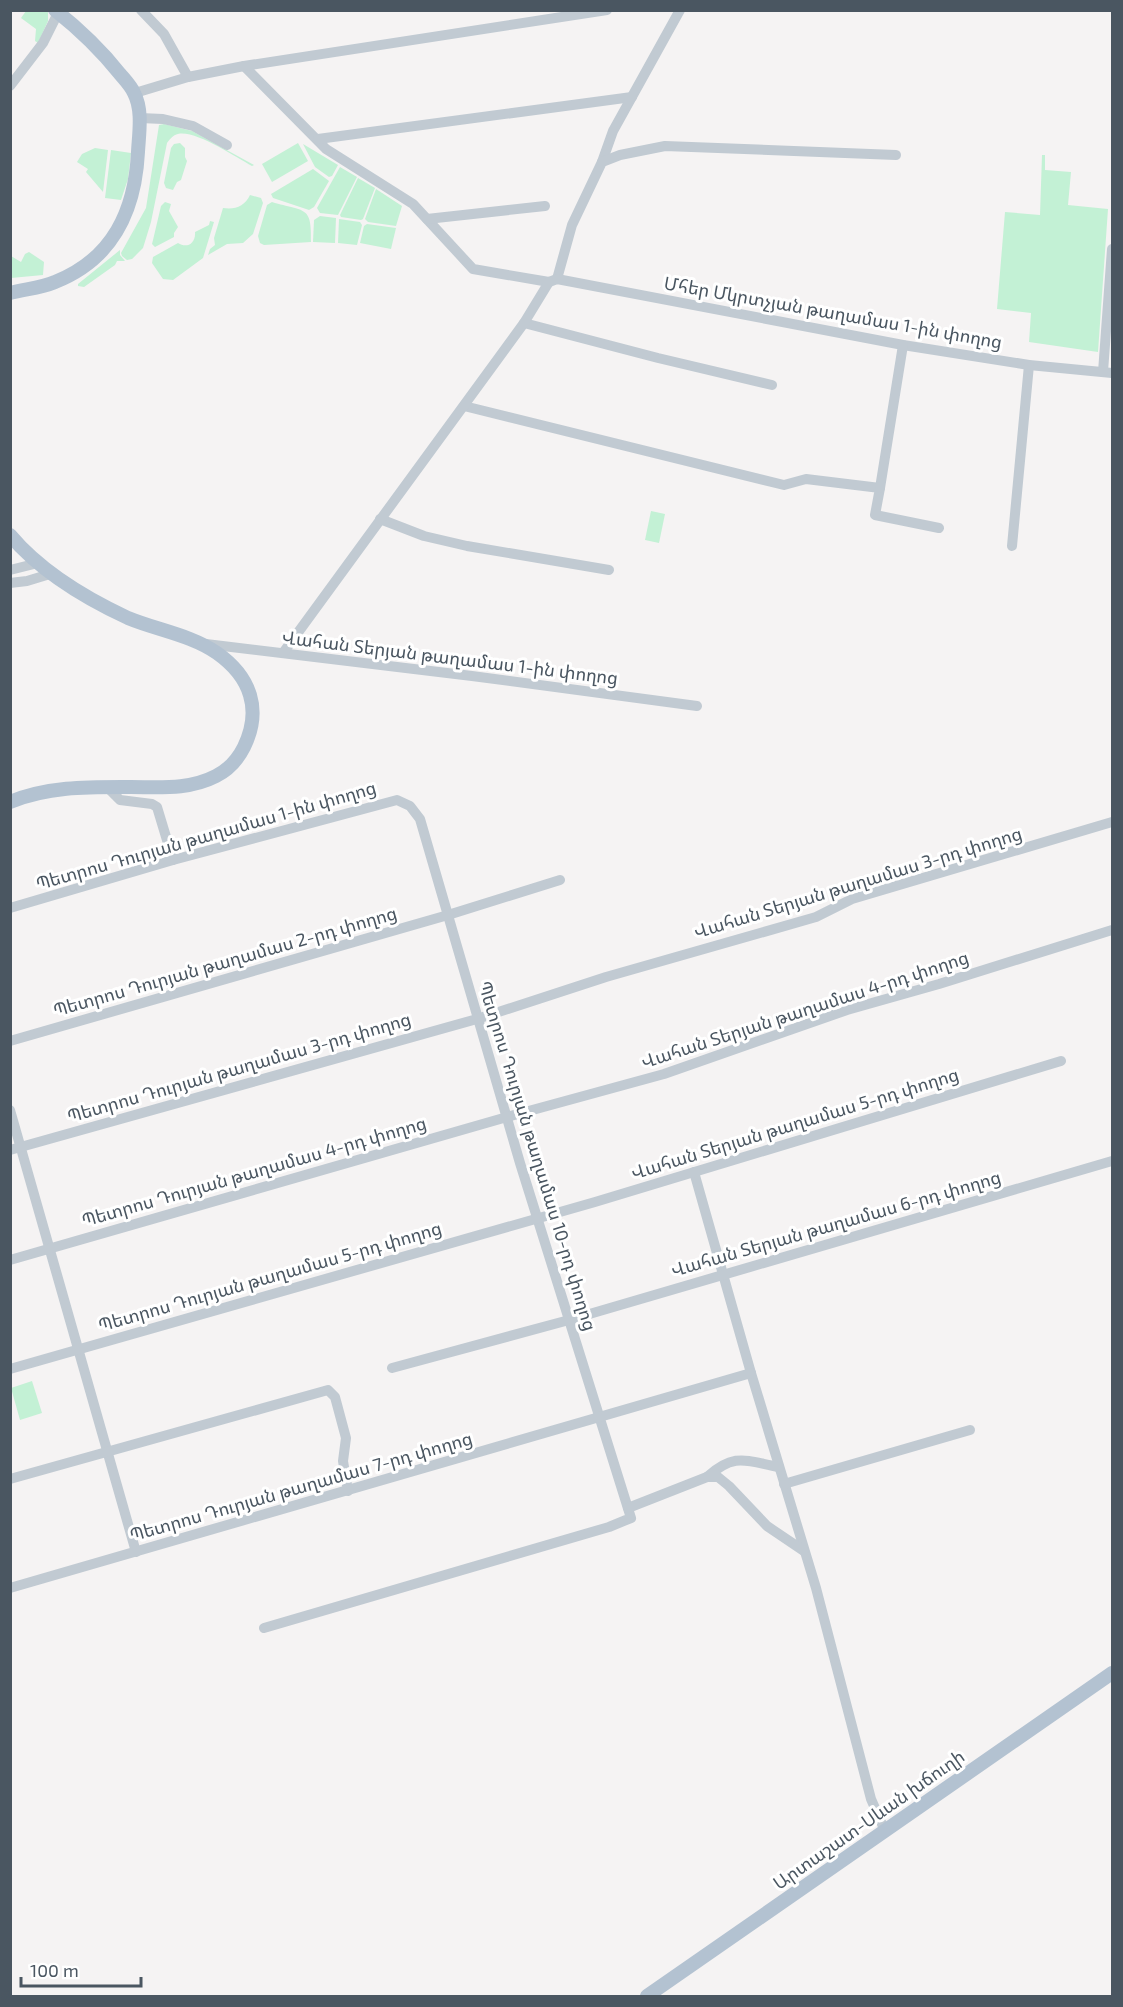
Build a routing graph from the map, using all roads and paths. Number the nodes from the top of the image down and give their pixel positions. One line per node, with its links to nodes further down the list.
1 (141, 10): 6 (street)
2 (607, 10): 5 (street)
3 (680, 10): 9 (street)
4 (56, 12): 7 (street); 8 (main road)
5 (244, 66): 6 (street); 11 (street, Մհեր Մկրտչյան թաղամաս 1-ին փողոց)
6 (188, 77): 8 (street)
7 (10, 86)
8 (135, 93): 10 (main road)
9 (632, 97): 11 (street); 14 (street)
10 (140, 118): 12 (street); 19 (main road)
11 (318, 139): 16 (street, Մհեր Մկրտչյան թաղամաս 1-ին փողոց)
12 (227, 145)
13 (896, 155): 14 (street)
14 (602, 162): 18 (street)
15 (545, 206): 16 (street)
16 (427, 219): 18 (street, Մհեր Մկրտչյան թաղամաս 1-ին փողոց)
17 (1113, 249): 23 (street)
18 (553, 280): 20 (street); 21 (street, Մհեր Մկրտչյան թաղամաս 1-ին փողոց)
19 (10, 293)
20 (524, 322): 24 (street); 25 (street)
21 (903, 345): 22 (street, Մհեր Մկրտչյան թաղամաս 1-ին փողոց); 26 (street)
22 (1029, 366): 23 (street, Մհեր Մկրտչյան թաղամաս 1-ին փողոց); 30 (street)
23 (1108, 373)
24 (772, 385)
25 (464, 406): 26 (street); 27 (street)
26 (880, 488): 28 (street)
27 (380, 519): 33 (street); 37 (street)
28 (939, 528)
29 (10, 535): 31 (main road)
30 (1012, 546)
31 (38, 563): 32 (street); 34 (main road)
32 (10, 570)
33 (609, 570)
34 (50, 574): 35 (street); 36 (main road)
35 (10, 583)
36 (200, 644): 37 (street, Վահան Տերյան թաղամաս 1-ին փողոց); 39 (main road)
37 (283, 653): 38 (street, Վահան Տերյան թաղամաս 1-ին փողոց)
38 (697, 706)
39 (106, 787): 40 (main road); 43 (street)
40 (10, 802)
41 (410, 806): 43 (street, Պետրոս Դուրյան թաղամաս 1-ին փողոց); 46 (street, Պետրոս Դուրյան թաղամաս 10-րդ փողոց)
42 (1113, 822): 48 (street, Վահան Տերյան թաղամաս 3-րդ փողոց)
43 (173, 860): 45 (street, Պետրոս Դուրյան թաղամաս 1-ին փողոց)
44 (560, 880): 46 (street, Պետրոս Դուրյան թաղամաս 2-րդ փողոց)
45 (10, 908)
46 (448, 915): 48 (street, Պետրոս Դուրյան թաղամաս 10-րդ փողոց); 49 (street, Պետրոս Դուրյան թաղամաս 2-րդ փողոց)
47 (1113, 930): 52 (street, Վահան Տերյան թաղամաս 4-րդ փողոց)
48 (477, 1019): 52 (street, Պետրոս Դուրյան թաղամաս 10-րդ փողոց); 53 (street, Պետրոս Դուրյան թաղամաս 3-րդ փողոց)
49 (10, 1041)
50 (1060, 1061): 55 (street, Վահան Տերյան թաղամաս 5-րդ փողոց)
51 (10, 1110): 53 (street)
52 (507, 1117): 56 (street, Պետրոս Դուրյան թաղամաս 10-րդ փողոց); 57 (street, Պետրոս Դուրյան թաղամաս 4-րդ փողոց)
53 (16, 1149): 57 (street)
54 (1113, 1161): 59 (street, Վահան Տերյան թաղամաս 6-րդ փողոց)
55 (694, 1172): 56 (street, Վահան Տերյան թաղամաս 5-րդ փողոց); 59 (street)
56 (538, 1217): 60 (street, Պետրոս Դուրյան թաղամաս 10-րդ փողոց); 61 (street, Պետրոս Դուրյան թաղամաս 5-րդ փողոց)
57 (51, 1248): 58 (street, Պետրոս Դուրյան թաղամաս 4-րդ փողոց); 61 (street)
58 (10, 1260)
59 (724, 1274): 60 (street, Վահան Տերյան թաղամաս 6-րդ փողոց); 64 (street)
60 (569, 1320): 62 (street, Վահան Տերյան թաղամաս 6-րդ փողոց); 65 (street, Պետրոս Դուրյան թաղամաս 10-րդ փողոց)
61 (79, 1349): 63 (street, Պետրոս Դուրյան թաղամաս 5-րդ փողոց); 67 (street)
62 (392, 1368)
63 (10, 1369)
64 (751, 1373): 65 (street, Պետրոս Դուրյան թաղամաս 7-րդ փողոց); 68 (street)
65 (600, 1418): 72 (street, Պետրոս Դուրյան թաղամաս 7-րդ փողոց); 73 (street, Պետրոս Դուրյան թաղամաս 10-րդ փողոց)
66 (970, 1430): 71 (street)
67 (107, 1451): 70 (street); 72 (street); 75 (street)
68 (779, 1467): 69 (street); 71 (street)
69 (707, 1477): 73 (street); 74 (street)
70 (10, 1479)
71 (784, 1484): 74 (street)
72 (348, 1491): 75 (street, Պետրոս Դուրյան թաղամաս 7-րդ փողոց)
73 (629, 1513): 77 (street)
74 (804, 1551): 79 (street)
75 (136, 1552): 76 (street, Պետրոս Դուրյան թաղամաս 7-րդ փողոց)
76 (10, 1588)
77 (264, 1628)
78 (1113, 1673): 79 (main road, Արտաշատ-Սևան խճուղի)
79 (885, 1831): 80 (main road, Արտաշատ-Սևան խճուղի)
80 (647, 1996)

